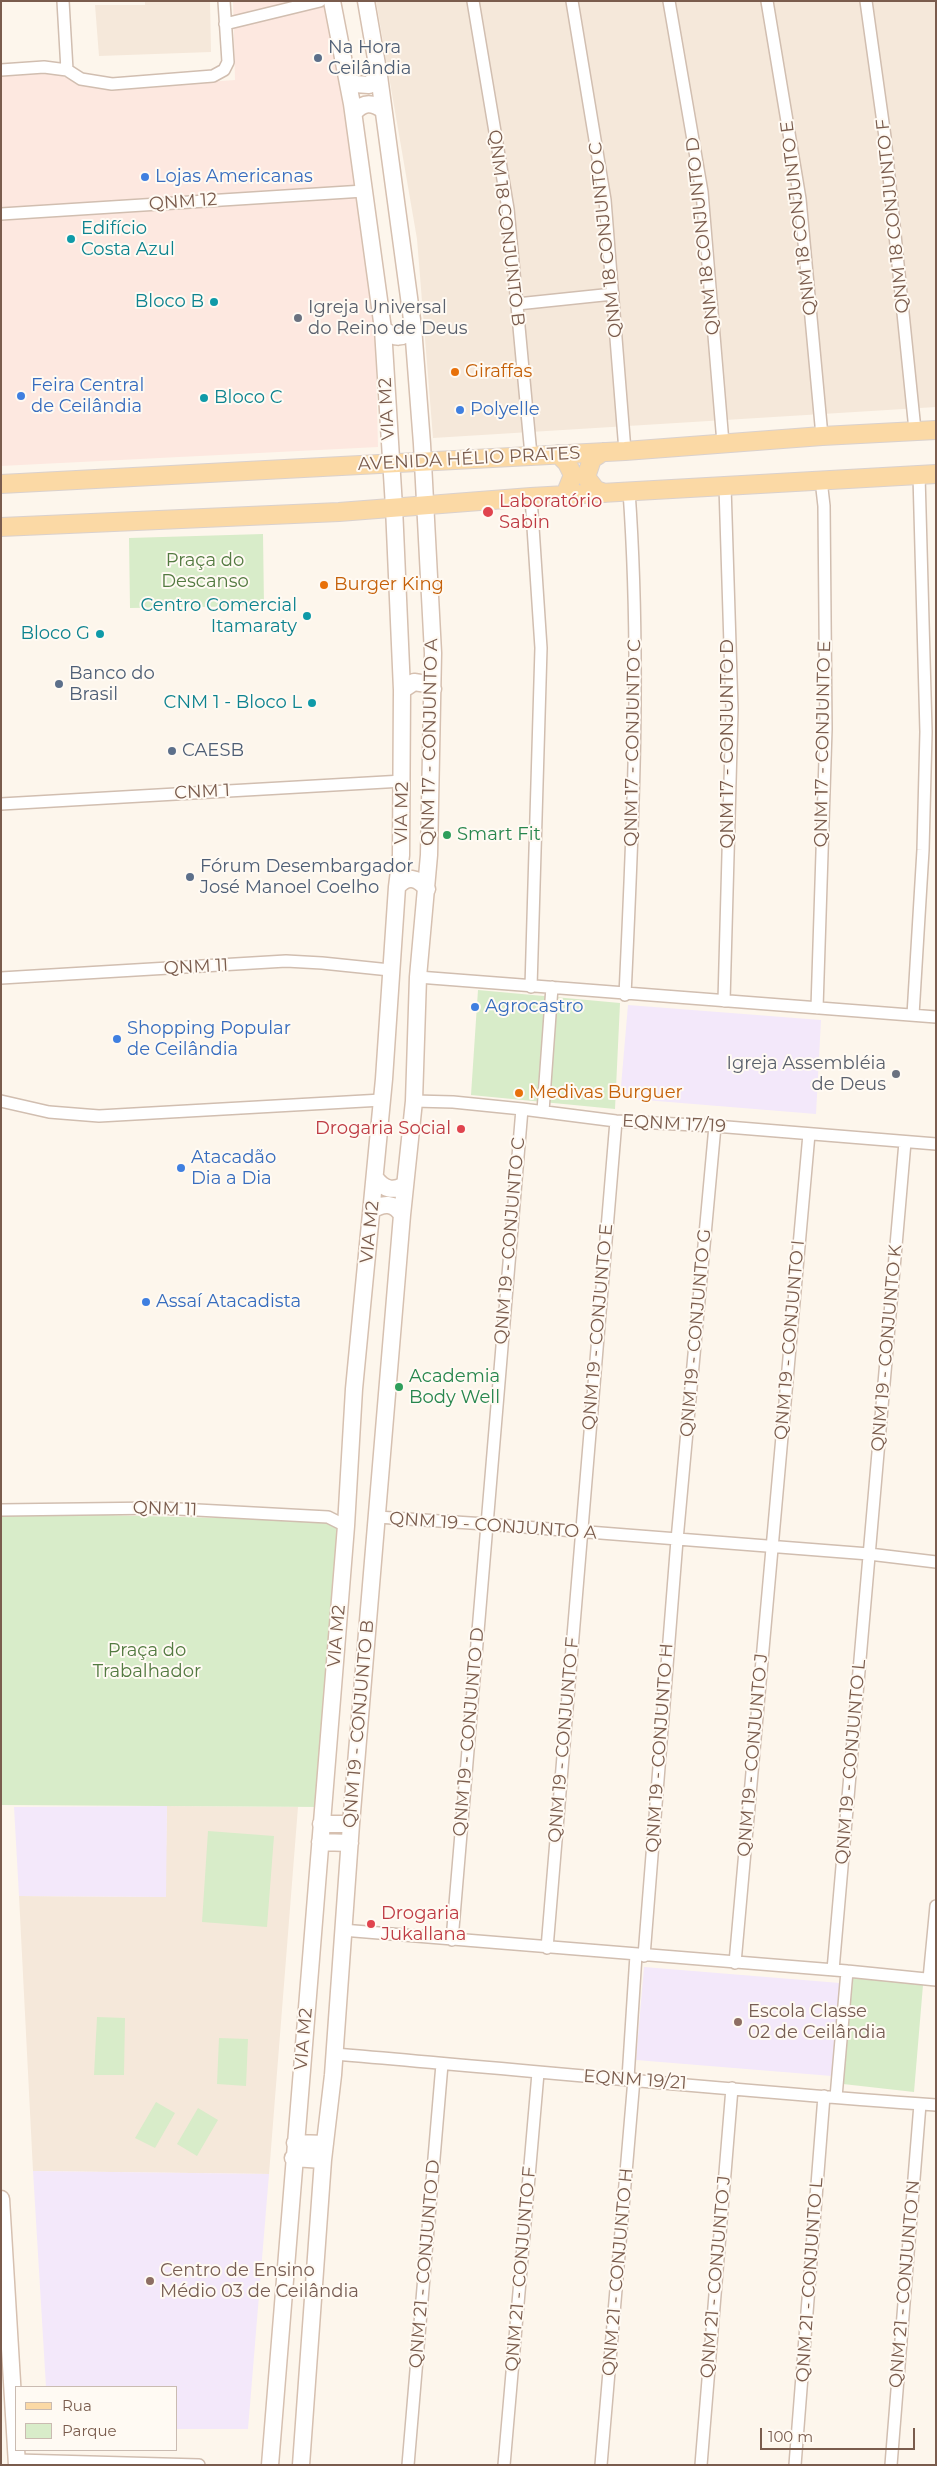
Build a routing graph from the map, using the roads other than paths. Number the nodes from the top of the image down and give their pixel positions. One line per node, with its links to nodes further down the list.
1 (63, 1): 13 (street)
2 (224, 1): 11 (street)
3 (320, 1): 11 (street)
4 (332, 1): 15 (main road, VIA M2)
5 (366, 1): 14 (main road)
6 (473, 1): 21 (street, QNM 18 CONJUNTO B)
7 (572, 1): 20 (street, QNM 18 CONJUNTO C)
8 (669, 1): 27 (street, QNM 18 CONJUNTO D)
9 (768, 1): 26 (street, QNM 18 CONJUNTO E)
10 (866, 1): 24 (street, QNM 18 CONJUNTO F)
11 (225, 24): 13 (street)
12 (1, 70): 13 (street)
13 (67, 70)
14 (379, 76): 15 (main road); 16 (main road)
15 (349, 80): 17 (main road, VIA M2)
16 (383, 110): 17 (main road); 22 (main road)
17 (354, 113): 18 (main road, VIA M2)
18 (364, 191): 19 (street, QNM 12); 23 (main road, VIA M2)
19 (1, 214)
20 (613, 294): 21 (street); 28 (street, QNM 18 CONJUNTO C)
21 (517, 304): 31 (street, QNM 18 CONJUNTO B)
22 (413, 327): 23 (main road); 32 (main road)
23 (383, 330): 33 (main road, VIA M2)
24 (915, 430): 25 (main road, AVENIDA HÉLIO PRATES); 26 (main road, AVENIDA HÉLIO PRATES)
25 (936, 430)
26 (822, 436): 27 (main road, AVENIDA HÉLIO PRATES)
27 (724, 443): 28 (main road, AVENIDA HÉLIO PRATES)
28 (626, 451): 29 (main road, AVENIDA HÉLIO PRATES)
29 (603, 452): 30 (main road, AVENIDA HÉLIO PRATES); 39 (main road)
30 (558, 454): 31 (main road, AVENIDA HÉLIO PRATES); 40 (main road)
31 (532, 455): 32 (main road, AVENIDA HÉLIO PRATES)
32 (422, 462): 33 (main road, AVENIDA HÉLIO PRATES); 42 (main road)
33 (391, 463): 36 (main road, AVENIDA HÉLIO PRATES); 43 (main road, VIA M2)
34 (927, 474): 35 (main road); 61 (street)
35 (822, 480): 37 (main road); 60 (street, QNM 17 - CONJUNTO E)
36 (1, 484)
37 (725, 486): 38 (main road); 59 (street, QNM 17 - CONJUNTO D)
38 (629, 491): 39 (main road); 58 (street, QNM 17 - CONJUNTO C)
39 (605, 493): 40 (main road)
40 (565, 495): 41 (main road)
41 (531, 497): 42 (main road); 56 (street)
42 (425, 505): 43 (main road); 45 (main road, QNM 17 - CONJUNTO A)
43 (394, 507): 44 (main road); 46 (main road, VIA M2)
44 (1, 527)
45 (433, 688): 46 (main road); 49 (main road, QNM 17 - CONJUNTO A)
46 (402, 690): 47 (main road, VIA M2)
47 (402, 781): 48 (street, CNM 1); 50 (main road, VIA M2)
48 (1, 804)
49 (429, 854): 50 (main road); 52 (main road, QNM 17 - CONJUNTO A)
50 (401, 856): 51 (main road, VIA M2)
51 (397, 887): 52 (main road); 53 (main road, VIA M2)
52 (427, 889): 54 (main road, QNM 17 - CONJUNTO A)
53 (390, 970): 55 (street, QNM 11); 63 (main road, VIA M2)
54 (418, 977): 56 (street); 65 (main road)
55 (1, 978)
56 (531, 987): 57 (street)
57 (552, 987): 58 (street); 67 (street)
58 (625, 995): 59 (street)
59 (724, 1001): 60 (street)
60 (818, 1008): 61 (street)
61 (913, 1015): 62 (street)
62 (936, 1017)
63 (382, 1100): 64 (street); 73 (main road, VIA M2)
64 (1, 1101)
65 (414, 1101): 66 (street, EQNM 17/19); 74 (main road, QNM 19 - CONJUNTO A)
66 (522, 1109): 67 (street, EQNM 17/19); 81 (street, QNM 19 - CONJUNTO C)
67 (543, 1111): 68 (street, EQNM 17/19)
68 (616, 1121): 69 (street, EQNM 17/19); 83 (street, QNM 19 - CONJUNTO E)
69 (714, 1126): 70 (street, EQNM 17/19); 84 (street, QNM 19 - CONJUNTO G)
70 (808, 1134): 71 (street, EQNM 17/19); 85 (street, QNM 19 - CONJUNTO I)
71 (905, 1142): 72 (street, EQNM 17/19); 86 (street, QNM 19 - CONJUNTO K)
72 (936, 1144)
73 (376, 1179): 74 (main road); 75 (main road, VIA M2)
74 (404, 1185): 76 (main road, QNM 19 - CONJUNTO A)
75 (372, 1210): 76 (main road); 77 (main road, VIA M2)
76 (402, 1214): 80 (main road, QNM 19 - CONJUNTO A)
77 (347, 1505): 79 (street); 82 (main road, VIA M2)
78 (1, 1510): 79 (street, QNM 11)
79 (328, 1517): 82 (street, QNM 11)
80 (377, 1518): 81 (street, QNM 19 - CONJUNTO A); 89 (main road, QNM 19 - CONJUNTO B)
81 (486, 1524): 83 (street, QNM 19 - CONJUNTO A); 94 (street, QNM 19 - CONJUNTO D)
82 (346, 1526): 88 (main road, VIA M2)
83 (581, 1532): 84 (street, QNM 19 - CONJUNTO A); 95 (street, QNM 19 - CONJUNTO F)
84 (677, 1540): 85 (street, QNM 19 - CONJUNTO A); 96 (street, QNM 19 - CONJUNTO H)
85 (772, 1547): 86 (street, QNM 19 - CONJUNTO A); 97 (street, QNM 19 - CONJUNTO J)
86 (869, 1554): 87 (street, QNM 19 - CONJUNTO A); 98 (street, QNM 19 - CONJUNTO L)
87 (936, 1562)
88 (322, 1824): 89 (main road); 90 (main road, VIA M2)
89 (351, 1824): 91 (main road, QNM 19 - CONJUNTO B)
90 (320, 1842): 91 (main road); 110 (main road, VIA M2)
91 (350, 1843): 93 (main road, QNM 19 - CONJUNTO B)
92 (936, 1906): 100 (street)
93 (342, 1930): 94 (street); 101 (main road, VIA M2)
94 (452, 1940): 95 (street)
95 (547, 1948): 96 (street)
96 (640, 1955): 97 (street); 104 (street, QNM 19 - CONJUNTO H)
97 (735, 1963): 98 (street)
98 (833, 1970): 99 (street)
99 (847, 1971): 100 (street); 107 (street)
100 (933, 1980)
101 (335, 2054): 102 (street, EQNM 19/21); 111 (main road, VIA M2)
102 (442, 2064): 103 (street, EQNM 19/21); 119 (street, QNM 21 - CONJUNTO D)
103 (538, 2073): 104 (street, EQNM 19/21); 120 (street, QNM 21 - CONJUNTO F)
104 (631, 2079): 105 (street, EQNM 19/21); 121 (street, QNM 21 - CONJUNTO H)
105 (732, 2088): 106 (street, EQNM 19/21); 122 (street, QNM 21 - CONJUNTO J)
106 (824, 2096): 107 (street, EQNM 19/21); 123 (street, QNM 21 - CONJUNTO L)
107 (836, 2097): 108 (street, EQNM 19/21)
108 (920, 2104): 109 (street, EQNM 19/21); 124 (street, QNM 21 - CONJUNTO N)
109 (936, 2105)
110 (294, 2150): 111 (main road); 117 (main road, VIA M2)
111 (324, 2152): 118 (main road, VIA M2)
112 (1, 2199): 113 (main road)
113 (3, 2246): 114 (main road)
114 (15, 2432)
115 (17, 2463): 116 (street)
116 (200, 2465)
117 (270, 2465)
118 (300, 2465)
119 (408, 2465)
120 (504, 2465)
121 (602, 2465)
122 (700, 2465)
123 (795, 2465)
124 (891, 2465)

